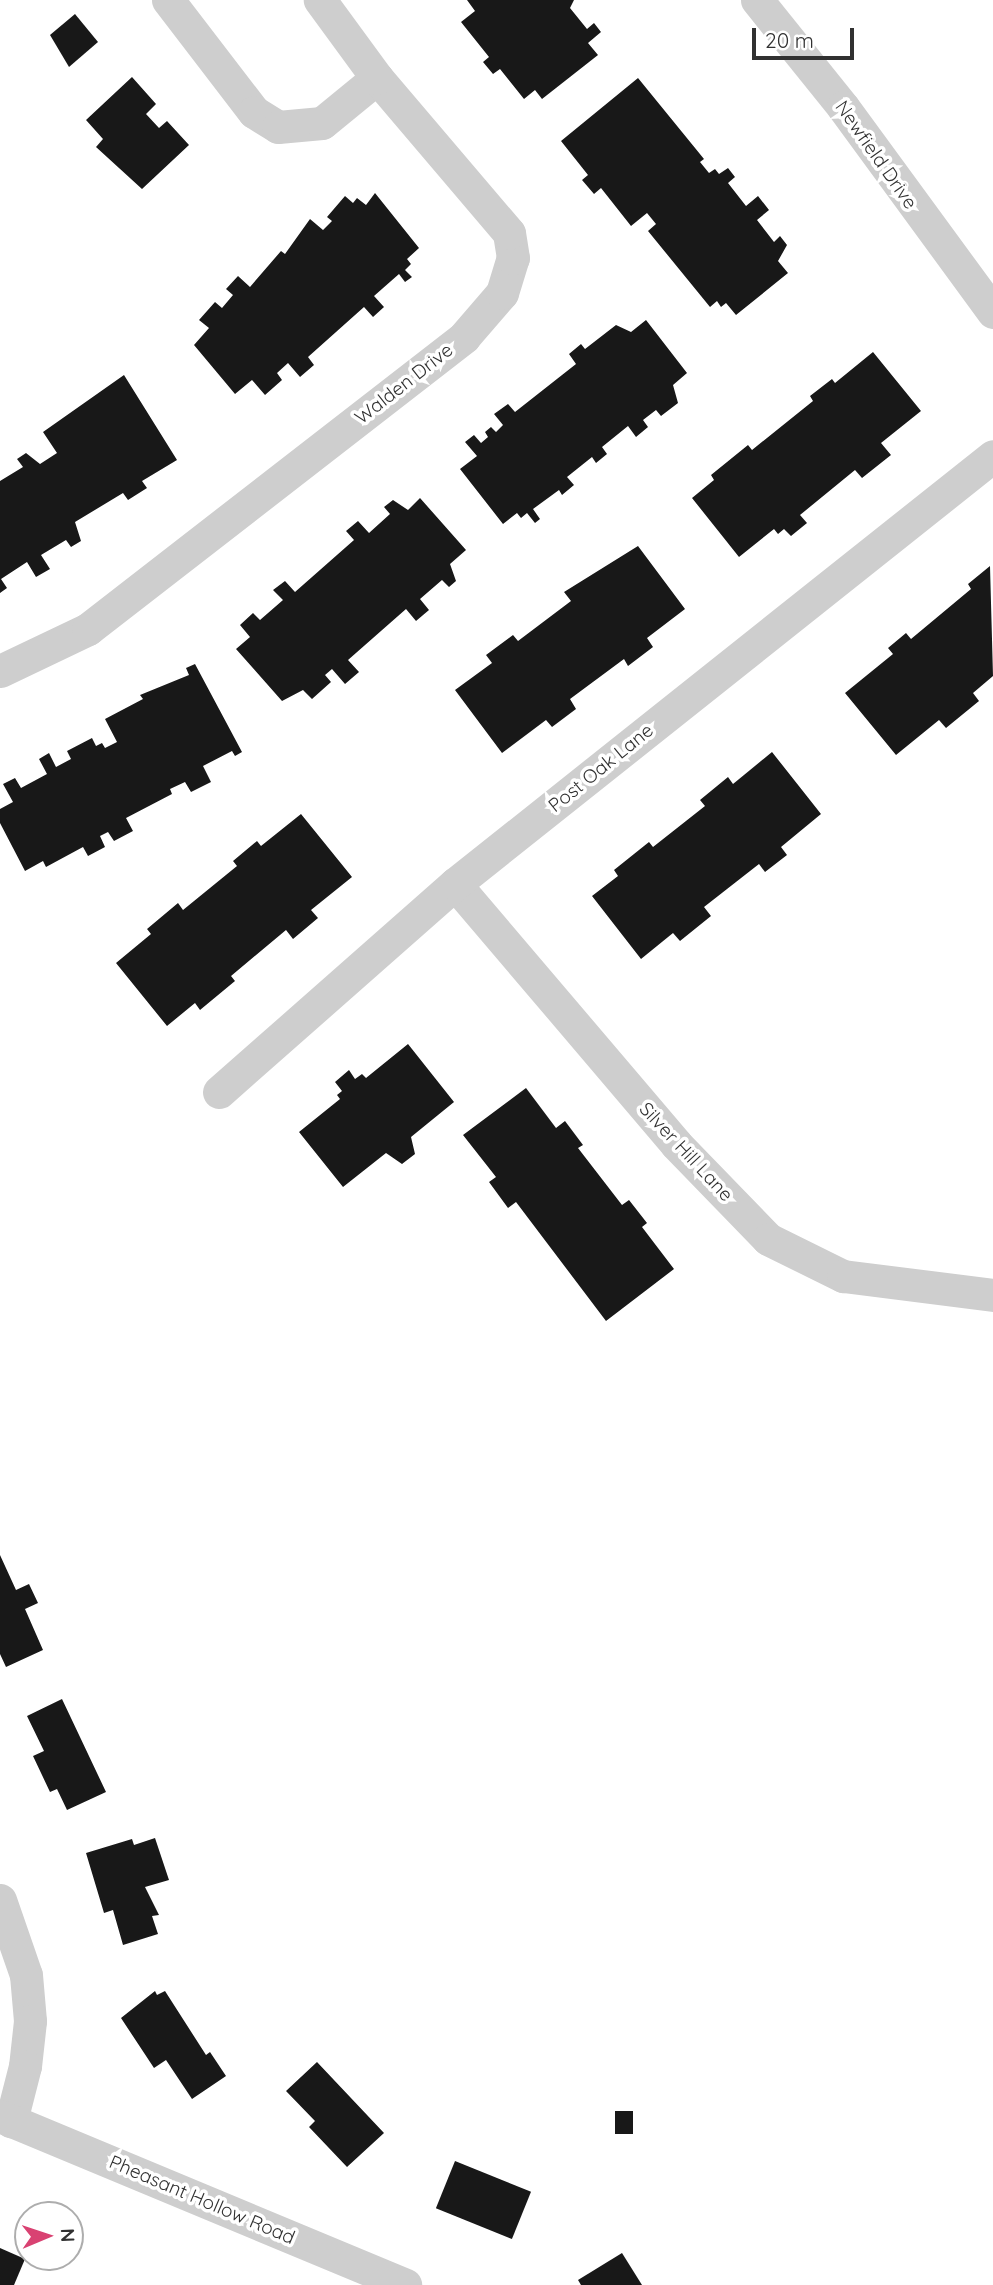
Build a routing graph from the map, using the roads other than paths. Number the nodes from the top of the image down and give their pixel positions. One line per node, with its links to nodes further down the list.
1 (168, 0): 4 (street)
2 (320, 0): 4 (street, Walden Drive)
3 (757, 0): 5 (street, Newfield Drive)
4 (377, 78): 7 (street, Walden Drive)
5 (993, 312)
6 (993, 456): 8 (street, Post Oak Lane)
7 (0, 671)
8 (456, 884): 9 (street, Post Oak Lane); 10 (street, Silver Hill Lane)
9 (219, 1091)
10 (993, 1295)
11 (0, 1900): 12 (street)
12 (6, 2118): 13 (street, Pheasant Hollow Road)
13 (405, 2285)

